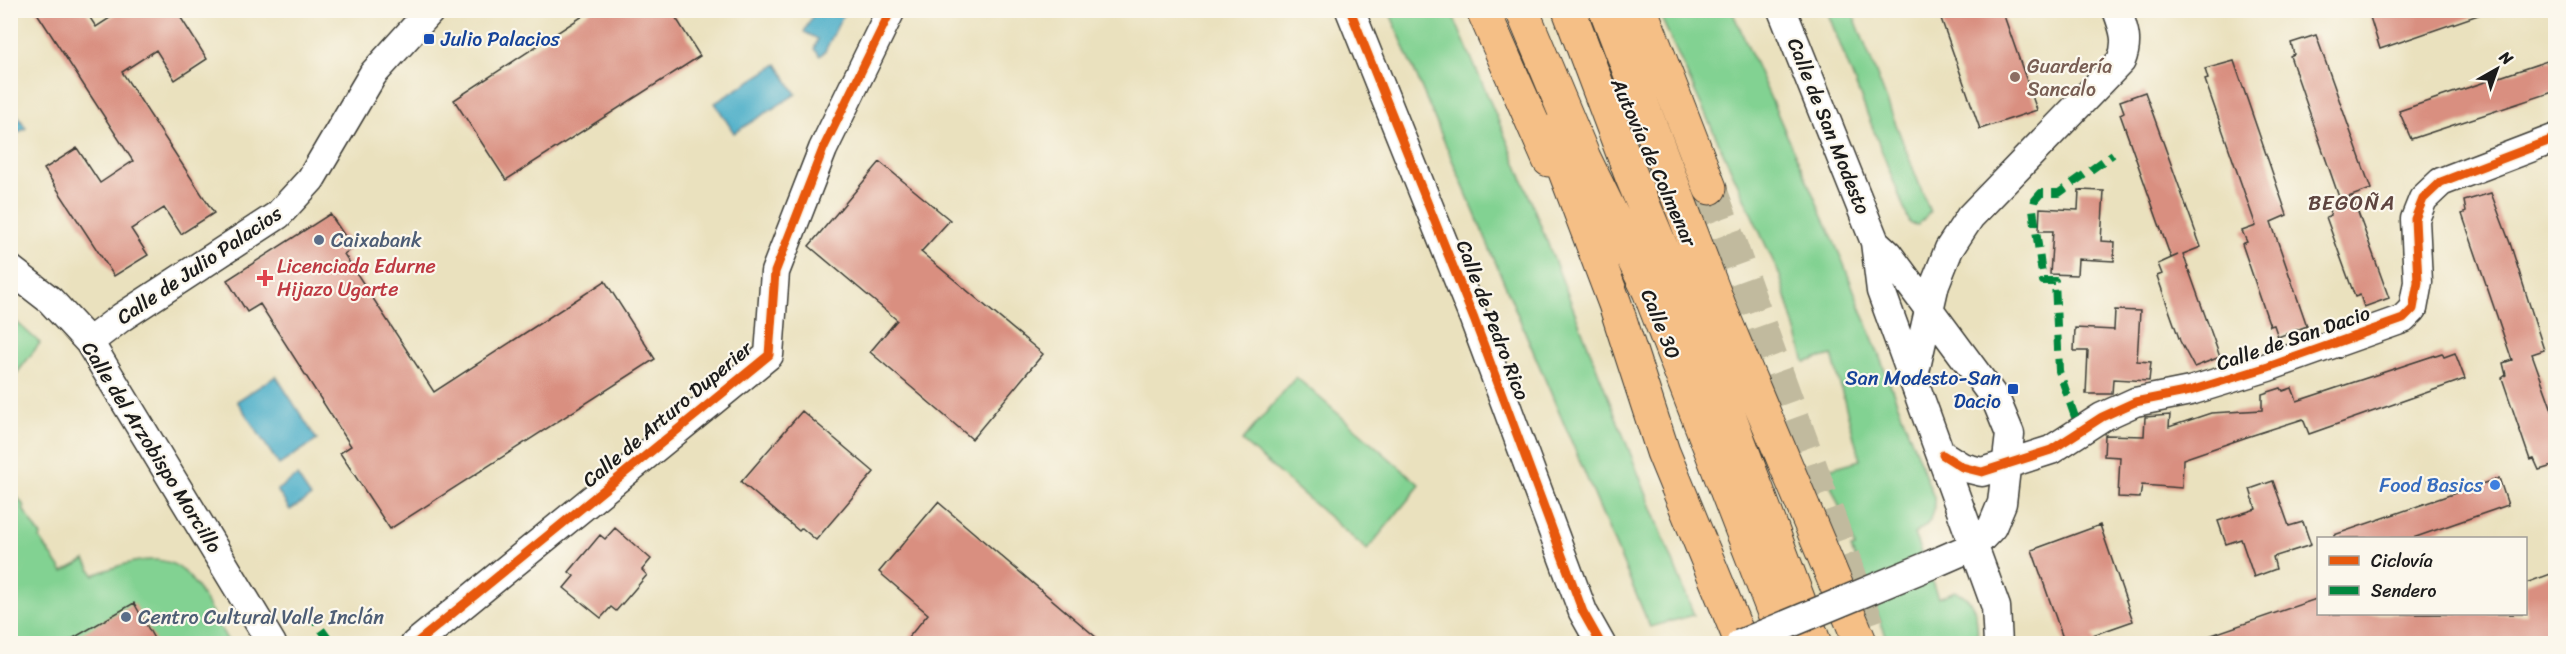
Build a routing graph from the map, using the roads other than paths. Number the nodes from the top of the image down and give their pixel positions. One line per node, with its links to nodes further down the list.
1 (431, 10): 22 (street, Calle de Julio Palacios)
2 (891, 10): 30 (street, Calle de Arturo Duperier)
3 (1350, 10): 31 (street, Calle de Pedro Rico)
4 (1483, 10): 19 (highway)
5 (1501, 10): 19 (highway)
6 (1522, 10): 18 (highway, Calle 30)
7 (1543, 10): 18 (highway)
8 (1569, 10): 34 (highway)
9 (1587, 10): 21 (highway, Autovía de Colmenar)
10 (1606, 10): 21 (highway)
11 (1641, 10): 15 (highway)
12 (1782, 10): 16 (street, Calle de San Modesto)
13 (2117, 10): 20 (street)
14 (2556, 138): 25 (street, Calle de San Dacio)
15 (1710, 188)
16 (1875, 242): 20 (street, Calle de San Modesto); 23 (street, Calle de San Modesto)
17 (10, 269): 22 (street, Calle del Arzobispo Morcillo)
18 (1649, 291): 33 (highway, Calle 30)
19 (1615, 304): 32 (highway)
20 (1928, 308): 23 (street); 25 (street, Calle de San Modesto)
21 (1722, 314): 35 (highway)
22 (89, 342): 29 (street, Calle del Arzobispo Morcillo)
23 (1914, 376): 24 (street, Calle de San Modesto)
24 (1943, 454): 25 (street, Calle de San Dacio); 26 (street, Calle de San Modesto)
25 (2009, 463): 26 (street, Calle de San Modesto)
26 (1974, 546): 27 (street); 28 (street, Calle de San Modesto)
27 (1935, 563): 28 (street); 32 (street, bridge)
28 (1987, 582): 36 (street, Calle de San Modesto)
29 (272, 644)
30 (415, 644)
31 (1601, 644)
32 (1741, 644)
33 (1786, 644)
34 (1815, 644)
35 (1861, 644)
36 (1998, 644)

